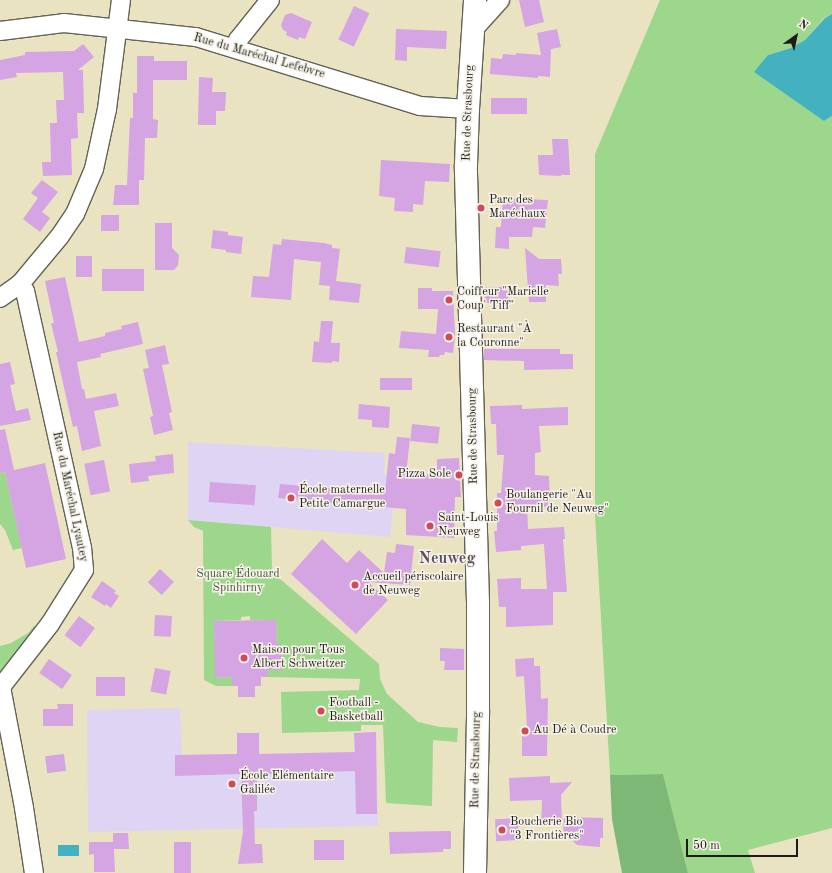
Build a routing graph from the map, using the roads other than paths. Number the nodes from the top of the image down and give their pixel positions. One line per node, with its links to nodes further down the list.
1 (121, 0): 5 (street)
2 (270, 0): 8 (street)
3 (475, 0): 7 (main road, Rue de Strasbourg)
4 (500, 0): 7 (street)
5 (118, 28): 6 (street, Rue du Maréchal Lefebvre); 8 (street, Rue du Maréchal Lefebvre); 10 (street)
6 (0, 31)
7 (472, 31): 9 (main road, Rue de Strasbourg)
8 (235, 48): 9 (street, Rue du Maréchal Lefebvre)
9 (468, 109): 14 (main road, Rue de Strasbourg)
10 (20, 284): 11 (street); 12 (street, Rue du Maréchal Lyautey)
11 (0, 298)
12 (0, 687): 13 (street)
13 (34, 873)
14 (475, 873)

